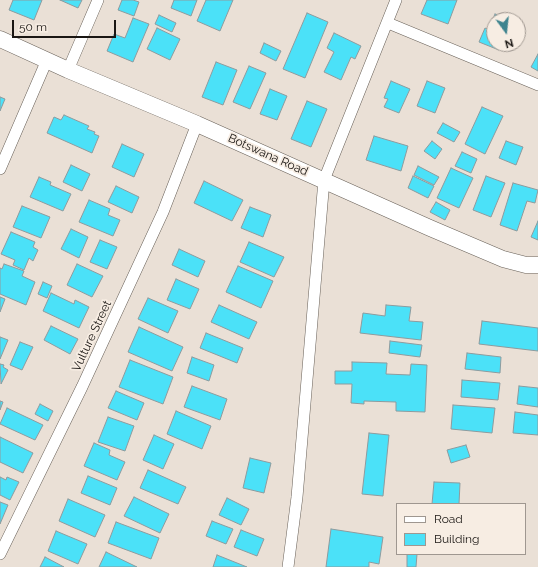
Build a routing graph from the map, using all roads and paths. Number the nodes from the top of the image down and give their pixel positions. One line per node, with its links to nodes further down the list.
1 (98, 0): 6 (street)
2 (396, 0): 3 (street)
3 (388, 23): 7 (street); 10 (street)
4 (0, 39): 5 (street, Botswana Road)
5 (47, 60): 6 (street, Botswana Road); 9 (street)
6 (68, 70): 8 (street, Botswana Road)
7 (538, 85)
8 (197, 124): 10 (street, Botswana Road); 12 (street, Vulture Street)
9 (0, 169)
10 (324, 180): 11 (street, Botswana Road); 13 (street)
11 (538, 265)
12 (0, 554)
13 (288, 567)

